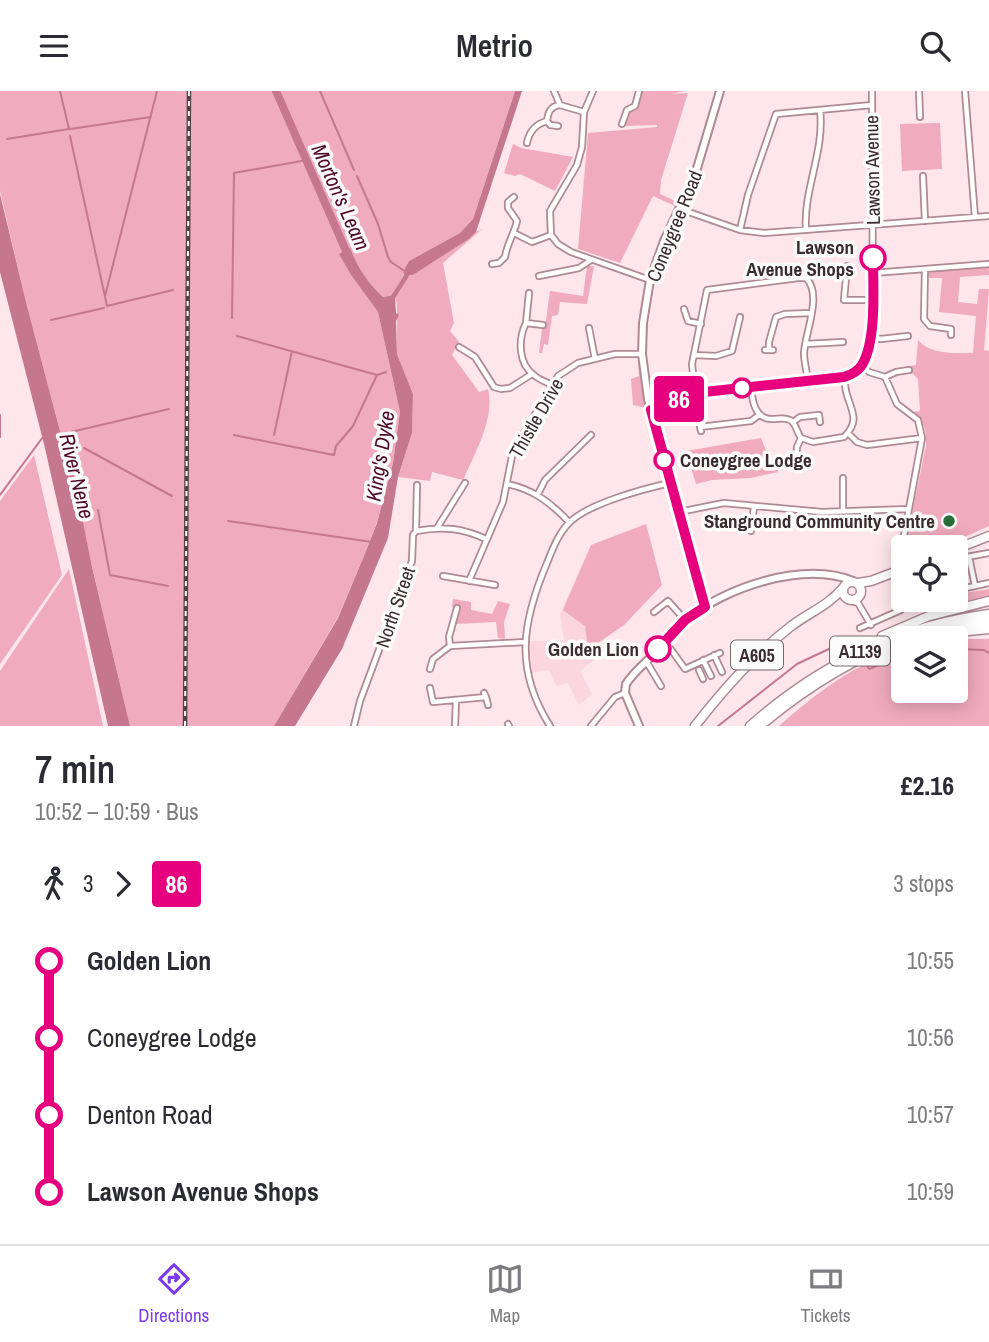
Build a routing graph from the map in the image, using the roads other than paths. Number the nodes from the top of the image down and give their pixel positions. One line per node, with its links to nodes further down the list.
1 (554, 91): 8 (street)
2 (593, 91): 11 (street)
3 (639, 91): 14 (street)
4 (720, 91): 19 (street, Coneygree Road)
5 (872, 91): 9 (street, Lawson Avenue)
6 (919, 91): 12 (street)
7 (964, 91): 21 (street)
8 (560, 105): 11 (street); 13 (street)
9 (872, 105): 10 (street); 23 (street, Lawson Avenue)
10 (820, 110): 24 (street); 25 (street)
11 (584, 112): 27 (street)
12 (920, 117)
13 (547, 121): 15 (street); 16 (street)
14 (622, 124)
15 (558, 126)
16 (527, 143)
17 (923, 176): 22 (street)
18 (514, 197): 26 (street)
19 (680, 209): 24 (street); 37 (street, Coneygree Road)
20 (989, 216): 21 (street)
21 (975, 217): 22 (street)
22 (925, 221): 23 (street)
23 (873, 226): 25 (street); 34 (street, Lawson Avenue)
24 (740, 230): 25 (street)
25 (806, 230)
26 (514, 233): 27 (street); 29 (street)
27 (551, 235): 28 (street)
28 (591, 260): 35 (street); 37 (street)
29 (492, 264)
30 (810, 264): 36 (street)
31 (989, 264): 33 (street)
32 (847, 266): 39 (street)
33 (925, 269): 34 (street); 47 (street)
34 (873, 273): 39 (street, Lawson Avenue)
35 (539, 276)
36 (808, 279): 41 (street); 44 (street)
37 (650, 281): 54 (street, Coneygree Road)
38 (529, 293): 43 (street)
39 (873, 300): 49 (street, Lawson Avenue)
40 (684, 309): 44 (street)
41 (811, 313): 51 (street); 53 (street)
42 (740, 317): 55 (street)
43 (526, 323): 45 (street); 59 (street)
44 (701, 324): 55 (street)
45 (543, 325)
46 (589, 328): 56 (street)
47 (951, 335)
48 (908, 336): 49 (street)
49 (870, 337): 57 (street, Lawson Avenue)
50 (843, 342): 51 (street)
51 (806, 344): 62 (street)
52 (459, 347): 59 (street)
53 (769, 350)
54 (642, 354): 56 (street, Thistle Drive); 66 (street, Coneygree Road)
55 (694, 355): 65 (street)
56 (595, 359): 63 (street, Thistle Drive)
57 (862, 365): 60 (street); 61 (street)
58 (909, 370): 61 (street)
59 (532, 374): 63 (street)
60 (844, 377): 62 (street); 71 (street)
61 (885, 377): 74 (street)
62 (808, 381): 64 (street)
63 (554, 386): 81 (street, Thistle Drive)
64 (751, 387): 65 (street); 67 (street)
65 (695, 393): 66 (street)
66 (651, 410): 79 (street, Coneygree Road)
67 (759, 415): 68 (street); 70 (street)
68 (793, 422): 69 (street); 73 (street)
69 (820, 422)
70 (701, 431)
71 (848, 433): 73 (street); 74 (street)
72 (592, 435): 83 (street)
73 (801, 438): 76 (street)
74 (922, 438): 85 (street)
75 (806, 461): 76 (street)
76 (796, 463): 77 (street)
77 (780, 465)
78 (843, 478): 86 (street)
79 (670, 483): 87 (street, Coneygree Road); 88 (street)
80 (465, 484): 89 (street)
81 (507, 484): 83 (street); 93 (street, Thistle Drive)
82 (417, 485): 90 (street, North Street)
83 (538, 494): 88 (street)
84 (754, 507): 86 (street); 87 (street); 91 (street)
85 (909, 509): 86 (street); 92 (street)
86 (843, 511)
87 (678, 512): 112 (street, Coneygree Road)
88 (569, 522): 125 (street)
89 (436, 529): 90 (street); 93 (street)
90 (416, 531): 143 (street, North Street)
91 (751, 531)
92 (904, 535)
93 (486, 540): 101 (street, Thistle Drive)
94 (988, 540): 95 (main road)
95 (968, 546)
96 (989, 552): 97 (street)
97 (969, 557): 106 (street)
98 (836, 574): 103 (street); 108 (street); 112 (street)
99 (891, 574): 102 (main road, A605)
100 (443, 576): 101 (street)
101 (470, 581): 105 (street)
102 (871, 581): 103 (main road, A605); 109 (main road)
103 (855, 582): 108 (main road, A605); 109 (main road)
104 (989, 583): 106 (street)
105 (495, 585)
106 (975, 586): 107 (street)
107 (968, 587)
108 (843, 588): 109 (main road); 110 (main road, A605)
109 (855, 598): 110 (main road, A605); 119 (street)
110 (833, 601): 148 (main road, A605)
111 (989, 601): 129 (main road, A1139)
112 (705, 607): 117 (street)
113 (457, 608): 126 (street)
114 (654, 612): 117 (street)
115 (899, 612): 119 (street)
116 (989, 614): 129 (main road, A1139)
117 (685, 620): 124 (street)
118 (989, 621): 120 (main road, A1139)
119 (871, 625): 121 (street)
120 (967, 626)
121 (860, 628)
122 (989, 629): 123 (main road, A1139)
123 (968, 631)
124 (665, 641): 132 (street); 133 (street)
125 (525, 642): 126 (street); 145 (street)
126 (450, 646): 134 (street)
127 (891, 646): 150 (main road, A1139)
128 (720, 653): 130 (street)
129 (856, 653): 149 (main road, A1139)
130 (714, 655): 131 (street); 135 (street)
131 (703, 660): 133 (street); 136 (street)
132 (646, 661): 138 (street); 140 (street)
133 (697, 667): 137 (street)
134 (430, 669)
135 (722, 671)
136 (711, 676)
137 (703, 678)
138 (661, 686)
139 (430, 688): 141 (street)
140 (625, 693): 146 (street); 147 (street)
141 (456, 700): 142 (street); 144 (street)
142 (488, 705)
143 (354, 726)
144 (456, 726)
145 (550, 726)
146 (591, 726)
147 (639, 726)
148 (695, 726)
149 (750, 726)
150 (760, 726)

